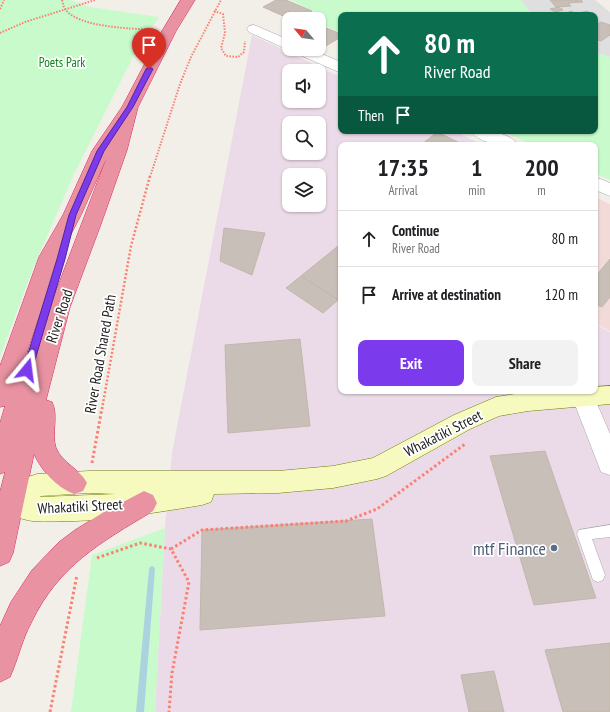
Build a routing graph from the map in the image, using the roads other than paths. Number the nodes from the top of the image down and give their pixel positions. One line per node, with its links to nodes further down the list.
1 (188, 0): 6 (highway, River Road)
2 (254, 29): 3 (street)
3 (282, 42)
4 (314, 56): 5 (street)
5 (338, 67)
6 (130, 107): 11 (highway, River Road); 12 (highway, River Road)
7 (486, 134): 8 (street)
8 (504, 142)
9 (598, 184): 10 (street)
10 (610, 190)
11 (72, 215): 15 (highway, River Road); 16 (highway)
12 (77, 264): 19 (highway); 20 (highway, River Road)
13 (610, 395): 14 (street, Whakatiki Street)
14 (583, 397): 17 (street); 18 (street, Whakatiki Street)
15 (0, 398)
16 (0, 463)
17 (610, 464)
18 (278, 482): 19 (street, Whakatiki Street); 21 (street, Whakatiki Street)
19 (82, 483): 20 (street, Whakatiki Street)
20 (3, 502): 21 (street, Whakatiki Street); 23 (highway, River Road)
21 (144, 503): 25 (highway)
22 (610, 531): 24 (lane)
23 (0, 553)
24 (598, 575)
25 (0, 667)

